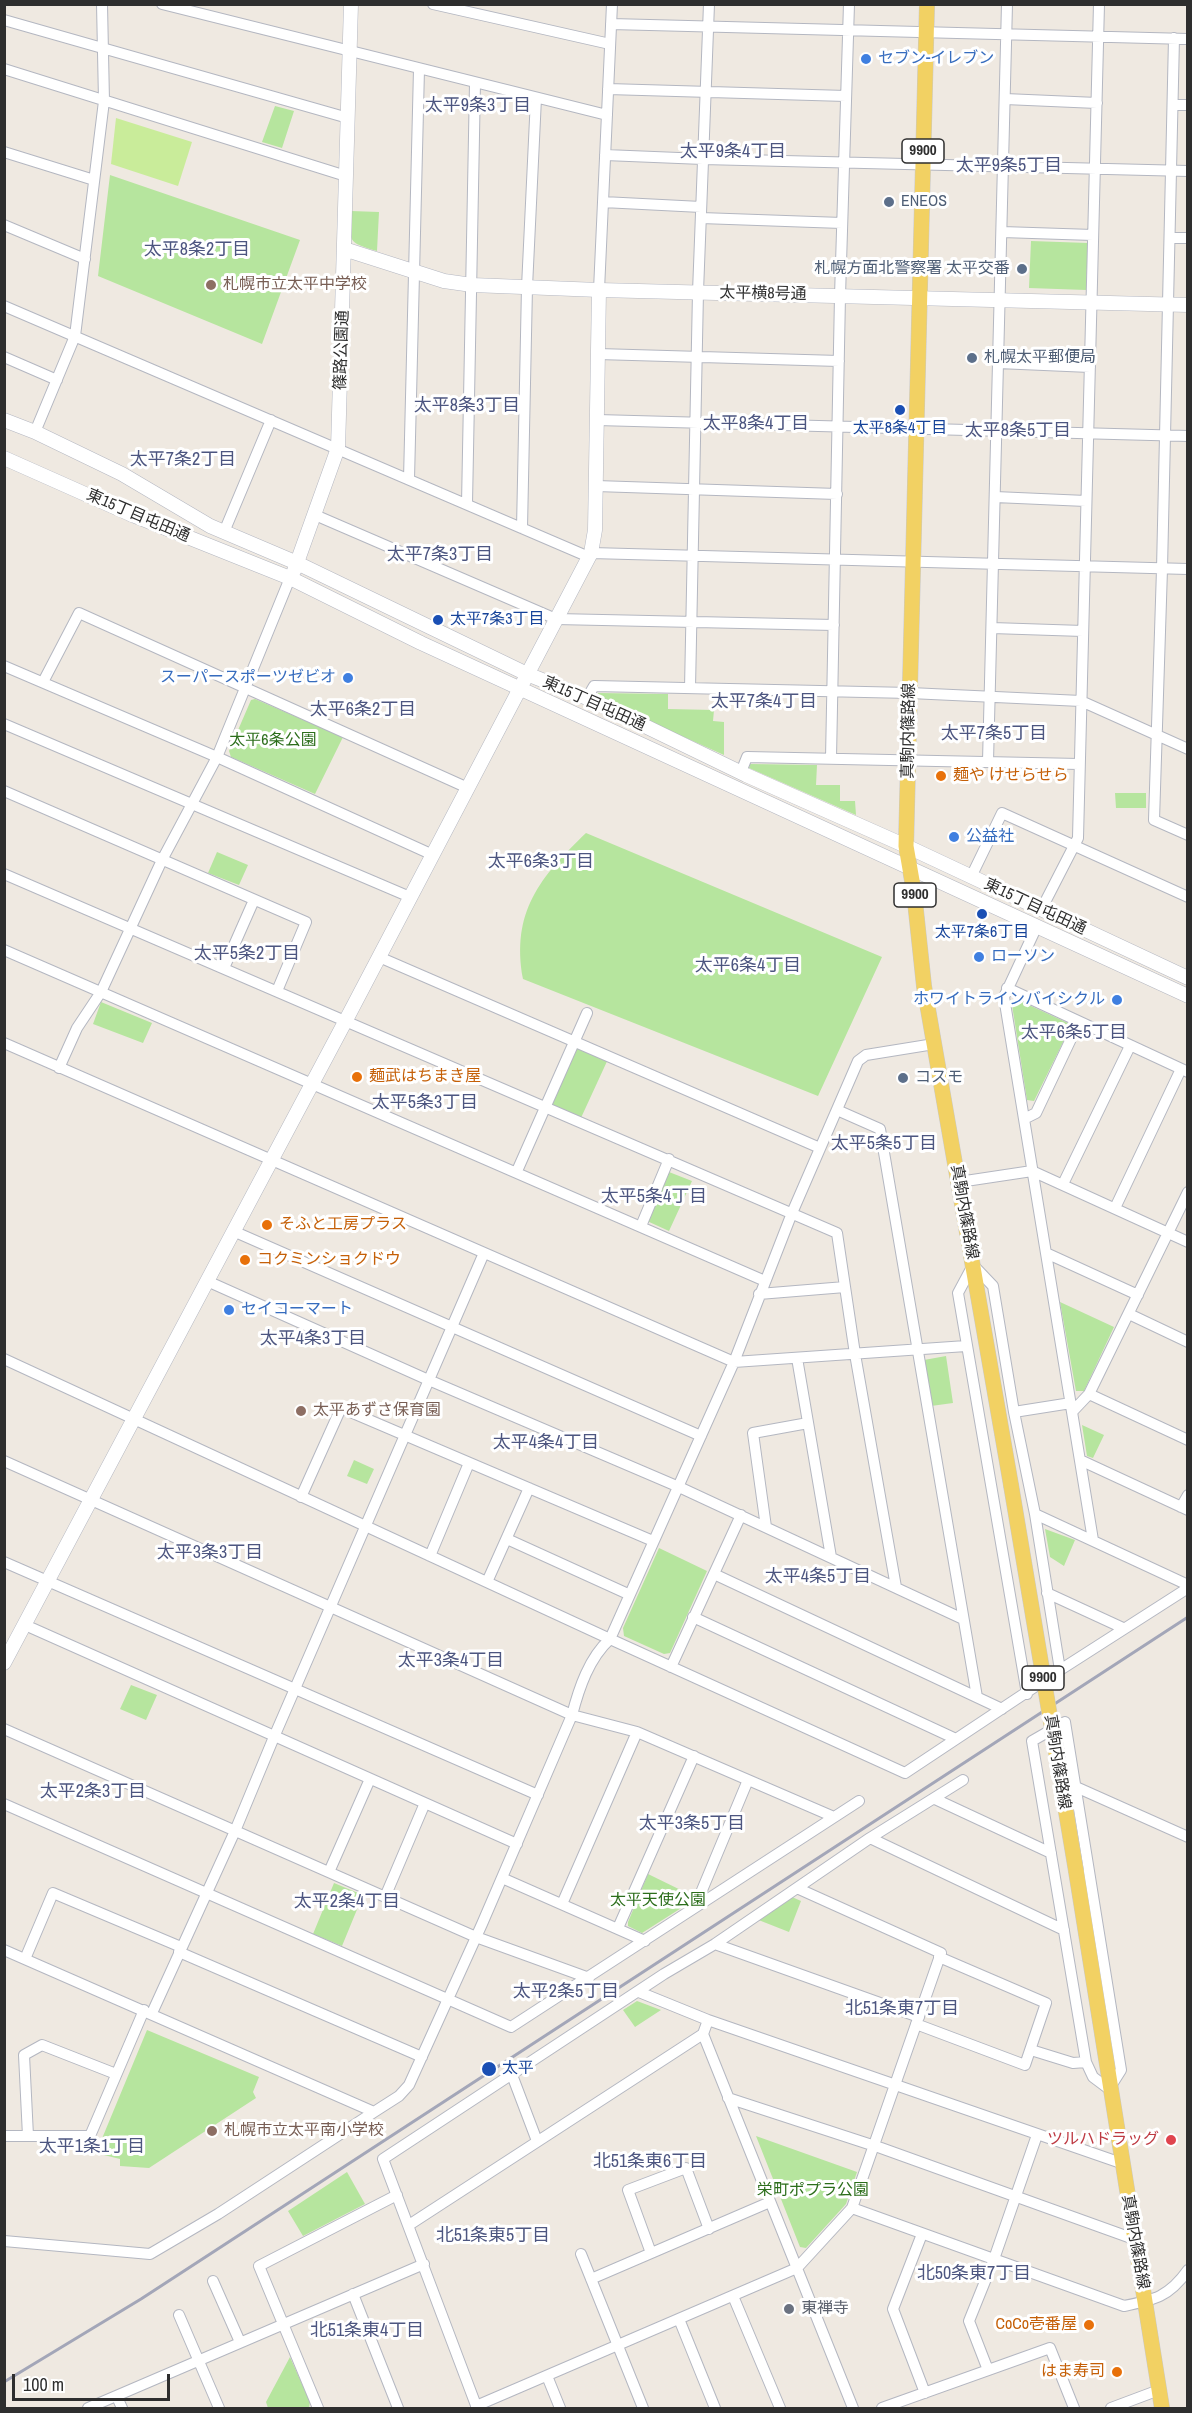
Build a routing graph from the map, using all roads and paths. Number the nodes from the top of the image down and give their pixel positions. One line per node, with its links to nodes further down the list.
1 (102, 4): 21 (street)
2 (162, 4): 22 (street)
3 (351, 4): 22 (street, 篠路公園通)
4 (433, 4): 20 (street)
5 (612, 4): 12 (street)
6 (709, 4): 13 (street)
7 (849, 4): 14 (street)
8 (927, 4): 15 (main road, 真駒内篠路線 / 9900)
9 (1007, 4): 16 (street)
10 (1100, 4): 17 (street)
11 (4, 20): 21 (street)
12 (611, 24): 13 (street); 20 (street)
13 (709, 26): 14 (street); 27 (street)
14 (849, 30): 15 (street); 28 (street)
15 (926, 32): 16 (street); 41 (main road, 真駒内篠路線 / 9900)
16 (1007, 34): 17 (street); 30 (street)
17 (1099, 36): 18 (street); 32 (street)
18 (1174, 38): 19 (street); 33 (street)
19 (1188, 39)
20 (610, 44): 26 (street)
21 (103, 48): 31 (street); 36 (street)
22 (350, 52): 24 (street); 36 (street, 篠路公園通)
23 (4, 69): 31 (street)
24 (419, 69): 25 (street); 58 (street)
25 (475, 83): 29 (street); 59 (street)
26 (608, 89): 27 (street); 35 (street)
27 (706, 93): 28 (street); 39 (street)
28 (846, 96): 40 (street)
29 (536, 98): 35 (street); 60 (street)
30 (1005, 99): 32 (street); 42 (street)
31 (104, 101): 46 (street); 47 (street)
32 (1097, 102): 43 (street)
33 (1173, 105): 34 (street); 44 (street)
34 (1188, 105)
35 (607, 116): 38 (street)
36 (348, 118): 46 (street, 篠路公園通)
37 (4, 152): 47 (street)
38 (605, 154): 39 (street); 48 (street)
39 (703, 159): 40 (street); 49 (street)
40 (844, 162): 41 (street); 50 (street)
41 (923, 165): 42 (street); 64 (main road, 真駒内篠路線 / 9900)
42 (1003, 167): 43 (street); 52 (street)
43 (1095, 169): 44 (street); 53 (street)
44 (1171, 171): 45 (street); 54 (street)
45 (1188, 171)
46 (346, 176): 56 (street, 篠路公園通)
47 (94, 180): 57 (street)
48 (603, 202): 49 (street); 61 (street)
49 (701, 213): 50 (street); 62 (street)
50 (842, 224): 63 (street)
51 (4, 225): 57 (street)
52 (1002, 232): 53 (street); 65 (street)
53 (1094, 235): 66 (street)
54 (1170, 238): 55 (street); 67 (street)
55 (1188, 238)
56 (344, 249): 58 (street, 太平横8号通); 89 (street, 篠路公園通)
57 (86, 259): 70 (street)
58 (415, 271): 59 (street, 太平横8号通); 91 (street)
59 (471, 285): 60 (street, 太平横8号通); 97 (street)
60 (527, 287): 61 (street, 太平横8号通); 99 (street)
61 (599, 290): 62 (street, 太平横8号通); 71 (street)
62 (698, 292): 63 (street, 太平横8号通); 73 (street)
63 (840, 296): 64 (street, 太平横8号通); 74 (street)
64 (919, 298): 65 (street, 太平横8号通); 83 (main road, 真駒内篠路線 / 9900)
65 (1000, 300): 66 (street, 太平横8号通); 75 (street)
66 (1092, 302): 67 (street, 太平横8号通); 76 (street)
67 (1168, 304): 68 (street, 太平横8号通); 87 (street)
68 (1188, 305)
69 (4, 306): 70 (street)
70 (75, 336): 77 (street); 79 (street)
71 (598, 354): 73 (street); 80 (street)
72 (4, 357): 77 (street)
73 (697, 357): 74 (street); 81 (street)
74 (839, 362): 82 (street)
75 (998, 363): 76 (street); 85 (street)
76 (1090, 367): 86 (street)
77 (57, 380): 84 (street)
78 (4, 420): 84 (street, 東15丁目屯田通)
79 (271, 420): 89 (street); 100 (street)
80 (597, 420): 81 (street); 92 (street)
81 (696, 424): 82 (street); 93 (street)
82 (838, 427): 83 (street); 94 (street)
83 (916, 430): 85 (street); 104 (main road, 真駒内篠路線 / 9900)
84 (35, 432): 100 (street, 東15丁目屯田通)
85 (996, 432): 86 (street); 95 (street)
86 (1088, 435): 87 (street); 96 (street)
87 (1166, 435): 88 (street); 108 (street)
88 (1188, 436)
89 (338, 448): 91 (street); 98 (street, 篠路公園通)
90 (4, 458): 110 (street, 東15丁目屯田通)
91 (409, 479): 97 (street)
92 (596, 486): 93 (street); 101 (street)
93 (694, 490): 94 (street); 102 (street)
94 (837, 494): 103 (street)
95 (995, 497): 96 (street); 106 (street)
96 (1086, 501): 107 (street)
97 (467, 504): 99 (street)
98 (315, 515): 105 (street, 篠路公園通); 111 (street)
99 (522, 528): 101 (street)
100 (224, 532): 105 (street, 東15丁目屯田通)
101 (590, 555): 102 (street); 111 (street)
102 (693, 556): 103 (street); 112 (street)
103 (836, 559): 104 (street); 113 (street)
104 (913, 561): 106 (street); 123 (main road, 真駒内篠路線 / 9900)
105 (297, 563): 110 (street, 篠路公園通); 117 (street, 東15丁目屯田通)
106 (993, 563): 107 (street); 114 (street)
107 (1085, 566): 108 (street); 115 (street)
108 (1162, 568): 109 (street); 128 (street)
109 (1188, 569)
110 (290, 578): 119 (street); 120 (street, 東15丁目屯田通)
111 (556, 619): 112 (street); 117 (street)
112 (692, 621): 113 (street); 121 (street)
113 (834, 625): 122 (street)
114 (992, 628): 115 (street); 124 (street)
115 (1083, 631): 126 (street)
116 (4, 666): 118 (street)
117 (527, 675): 120 (street); 125 (street, 東15丁目屯田通)
118 (43, 682): 119 (street); 130 (street)
119 (245, 687): 130 (street); 136 (street)
120 (520, 688): 136 (street); 144 (street, 東15丁目屯田通)
121 (690, 688): 122 (street); 125 (street)
122 (832, 692): 123 (street); 131 (street)
123 (910, 693): 124 (street); 132 (main road, 真駒内篠路線 / 9900)
124 (990, 697): 126 (street); 133 (street)
125 (587, 698): 135 (street, 東15丁目屯田通)
126 (1081, 701): 128 (street); 134 (street)
127 (4, 724): 138 (street)
128 (1156, 735): 129 (street); 139 (street)
129 (1188, 749)
130 (216, 757): 138 (street); 142 (street)
131 (831, 758): 132 (street); 135 (street)
132 (908, 760): 133 (street); 141 (main road, 真駒内篠路線 / 9900)
133 (988, 761): 134 (street)
134 (1079, 764): 140 (street)
135 (741, 772): 141 (street, 東15丁目屯田通)
136 (468, 788): 142 (street)
137 (4, 791): 143 (street)
138 (192, 804): 143 (street); 147 (street)
139 (1188, 835)
140 (1075, 845): 146 (street); 148 (street); 150 (street)
141 (906, 846): 144 (main road, 真駒内篠路線 / 9900); 146 (street, 東15丁目屯田通)
142 (433, 855): 147 (street)
143 (162, 860): 149 (street); 152 (street)
144 (909, 866): 151 (street, 東15丁目屯田通); 166 (main road, 真駒内篠路線 / 9900)
145 (4, 874): 152 (street)
146 (970, 877): 150 (street, 東15丁目屯田通)
147 (410, 897): 154 (street)
148 (1188, 897)
149 (254, 900): 155 (street); 158 (street)
150 (1041, 910): 156 (street, 東15丁目屯田通)
151 (1037, 926): 157 (street); 160 (street, 東15丁目屯田通)
152 (131, 928): 155 (street); 159 (street)
153 (4, 950): 159 (street)
154 (379, 957): 162 (street); 164 (street)
155 (224, 968): 158 (street)
156 (1188, 978)
157 (1007, 988): 163 (street); 173 (street)
158 (277, 991): 162 (street)
159 (101, 992): 168 (street); 170 (street)
160 (1188, 996)
161 (587, 1013): 164 (street)
162 (346, 1020): 170 (street); 171 (street)
163 (1079, 1022): 167 (street); 173 (street)
164 (575, 1042): 171 (street); 174 (street)
165 (4, 1043): 168 (street)
166 (934, 1044): 172 (street); 179 (main road, 真駒内篠路線 / 9900)
167 (1130, 1046): 169 (street); 180 (street)
168 (59, 1068): 176 (street)
169 (1184, 1071): 182 (street)
170 (312, 1084): 176 (street); 178 (street)
171 (546, 1106): 175 (street); 178 (street)
172 (837, 1110): 174 (street); 200 (street)
173 (1024, 1119): 177 (street)
174 (820, 1148): 183 (street)
175 (669, 1159): 183 (street); 184 (street)
176 (271, 1161): 185 (street); 188 (street)
177 (1032, 1171): 179 (street); 180 (street); 189 (street)
178 (517, 1172): 184 (street)
179 (959, 1182): 190 (main road, 真駒内篠路線 / 9900)
180 (1063, 1184): 182 (street)
181 (1188, 1192): 186 (street)
182 (1116, 1208): 186 (street)
183 (792, 1213): 192 (street); 193 (street)
184 (641, 1226): 192 (street)
185 (233, 1231): 191 (street); 197 (street)
186 (1168, 1232): 187 (street); 195 (street)
187 (1188, 1242)
188 (484, 1254): 197 (street); 204 (street)
189 (1046, 1254): 195 (street); 207 (street)
190 (973, 1265): 199 (street); 208 (street); 303 (main road, 真駒内篠路線 / 9900, bridge)
191 (207, 1281): 205 (street); 209 (street)
192 (765, 1281): 194 (street)
193 (845, 1287): 194 (street); 201 (street)
194 (759, 1294): 204 (street)
195 (1138, 1295): 196 (street)
196 (1129, 1314): 198 (street); 206 (street)
197 (452, 1326): 205 (street); 212 (street)
198 (1188, 1342)
199 (966, 1346): 200 (street); 250 (street)
200 (918, 1350): 201 (street); 242 (street)
201 (855, 1354): 202 (street); 237 (street)
202 (796, 1358): 204 (street); 210 (street)
203 (4, 1359): 209 (street)
204 (734, 1362): 212 (street)
205 (429, 1380): 211 (street); 217 (street)
206 (1089, 1394): 207 (street); 213 (street)
207 (1071, 1408): 208 (street); 214 (street)
208 (1014, 1412): 223 (street)
209 (134, 1419): 220 (street); 221 (street)
210 (808, 1423): 226 (street); 231 (street)
211 (405, 1436): 216 (street); 220 (street); 225 (street)
212 (701, 1436): 217 (street)
213 (1188, 1440)
214 (1080, 1460): 222 (street); 228 (street)
215 (4, 1461): 221 (street)
216 (469, 1463): 218 (street); 230 (street)
217 (679, 1487): 224 (street); 229 (street)
218 (529, 1488): 227 (street); 229 (street)
219 (1188, 1495): 222 (street)
220 (301, 1497): 225 (street)
221 (91, 1499): 234 (street); 240 (street)
222 (1184, 1508)
223 (1035, 1514): 228 (street); 238 (street)
224 (741, 1515): 226 (street); 233 (street)
225 (366, 1525): 230 (street); 240 (street)
226 (766, 1527): 231 (street)
227 (507, 1539): 235 (street); 239 (street)
228 (1093, 1540): 236 (street)
229 (653, 1541): 239 (street)
230 (430, 1556): 235 (street)
231 (831, 1557): 237 (street)
232 (4, 1562): 234 (street)
233 (714, 1575): 241 (street); 251 (street)
234 (48, 1581): 243 (street); 249 (street)
235 (487, 1582): 245 (street)
236 (1188, 1586): 244 (street)
237 (896, 1587): 242 (street)
238 (1047, 1593): 244 (street); 248 (street)
239 (628, 1594): 245 (street)
240 (330, 1608): 249 (street); 253 (street)
241 (693, 1617): 247 (street); 257 (street)
242 (963, 1619): 251 (street)
243 (25, 1625): 246 (street); 256 (street)
244 (1123, 1628): 248 (street)
245 (610, 1639): 247 (street); 253 (street)
246 (4, 1663)
247 (671, 1667): 257 (street)
248 (1060, 1670): 250 (street)
249 (295, 1688): 256 (street); 263 (street)
250 (1027, 1694): 252 (street)
251 (977, 1697): 252 (street)
252 (1002, 1709): 257 (street)
253 (572, 1715): 255 (street); 263 (street)
254 (4, 1729): 269 (street)
255 (637, 1732): 258 (street); 279 (street)
256 (274, 1737): 259 (street); 269 (street)
257 (956, 1739)
258 (694, 1756): 260 (street); 281 (street)
259 (370, 1779): 266 (street); 274 (street)
260 (748, 1780): 268 (street); 280 (street)
261 (963, 1780): 264 (street)
262 (1076, 1787): 270 (street); 273 (street); 303 (street)
263 (538, 1795): 272 (street)
264 (935, 1799): 271 (street); 273 (street)
265 (859, 1801): 268 (street)
266 (425, 1803): 272 (street); 278 (street)
267 (4, 1804): 277 (street)
268 (834, 1817): 280 (street)
269 (235, 1831): 274 (street); 277 (street)
270 (1188, 1837)
271 (870, 1838): 276 (street); 282 (street)
272 (517, 1844): 275 (street)
273 (1051, 1853): 282 (street)
274 (329, 1872): 278 (street)
275 (502, 1878): 279 (street); 283 (street)
276 (799, 1889): 285 (street); 288 (street)
277 (208, 1893): 287 (street); 292 (street)
278 (385, 1897): 283 (street)
279 (562, 1904): 281 (street)
280 (694, 1907): 284 (street)
281 (618, 1928): 284 (street)
282 (1064, 1930): 299 (street)
283 (476, 1937): 290 (street); 292 (street)
284 (645, 1941): 290 (street)
285 (715, 1944): 291 (street); 295 (street)
286 (4, 1950): 289 (street)
287 (180, 1950): 289 (street); 293 (street); 298 (street)
288 (939, 1957): 295 (street); 297 (street)
289 (25, 1959): 293 (street)
290 (589, 1978): 292 (street)
291 (639, 1992): 294 (street); 301 (street)
292 (448, 1998): 298 (street)
293 (148, 2012): 300 (street); 305 (street)
294 (708, 2020): 296 (street); 302 (street)
295 (917, 2021): 297 (street); 302 (street)
296 (703, 2034): 304 (street); 309 (street)
297 (1031, 2050): 299 (street)
298 (422, 2057): 305 (street)
299 (1086, 2062): 303 (street)
300 (116, 2074): 308 (street); 308 (street)
301 (512, 2075): 309 (street); 312 (street)
302 (896, 2084): 306 (street); 310 (street)
303 (1109, 2089): 311 (main road, 真駒内篠路線 / 9900)
304 (728, 2098): 310 (street); 314 (street)
305 (374, 2112): 320 (street)
306 (1037, 2134): 311 (street); 313 (street)
307 (4, 2136): 308 (street)
308 (28, 2136)
309 (537, 2141): 316 (street)
310 (873, 2145): 313 (street); 315 (street)
311 (1121, 2163): 319 (main road, 真駒内篠路線 / 9900)
312 (397, 2195): 316 (street); 334 (street)
313 (1015, 2197): 319 (street); 323 (street)
314 (770, 2202): 317 (street); 325 (street)
315 (852, 2208): 318 (street); 325 (street)
316 (409, 2225): 324 (street)
317 (709, 2229): 321 (street); 321 (street)
318 (922, 2234): 323 (street); 341 (street)
319 (1134, 2239): 331 (main road, 真駒内篠路線 / 9900)
320 (4, 2241)
321 (651, 2253): 327 (street)
322 (581, 2254): 327 (street)
323 (994, 2259): 331 (street); 338 (street)
324 (424, 2264): 329 (street); 343 (street)
325 (797, 2268): 330 (street); 353 (street)
326 (1188, 2270): 331 (street)
327 (591, 2279): 336 (street)
328 (213, 2281): 335 (street)
329 (353, 2294): 334 (street); 348 (street)
330 (733, 2296): 333 (street); 352 (street)
331 (1145, 2302): 340 (main road, 真駒内篠路線 / 9900)
332 (179, 2315): 337 (street)
333 (679, 2319): 336 (street); 351 (street)
334 (284, 2323): 335 (street); 347 (street)
335 (240, 2342): 337 (street)
336 (617, 2346): 339 (street); 350 (street)
337 (199, 2359): 342 (street); 346 (street)
338 (988, 2370): 341 (street); 355 (street)
339 (547, 2376): 343 (street); 349 (street)
340 (1159, 2390): 356 (street); 357 (main road, 真駒内篠路線 / 9900)
341 (925, 2393): 354 (street)
342 (117, 2397): 344 (street); 345 (street)
343 (477, 2407)
344 (88, 2409)
345 (122, 2409)
346 (219, 2409)
347 (318, 2409)
348 (398, 2409)
349 (560, 2409)
350 (643, 2409)
351 (715, 2409)
352 (780, 2409)
353 (853, 2409)
354 (882, 2409)
355 (1074, 2409)
356 (1111, 2409)
357 (1162, 2409)

